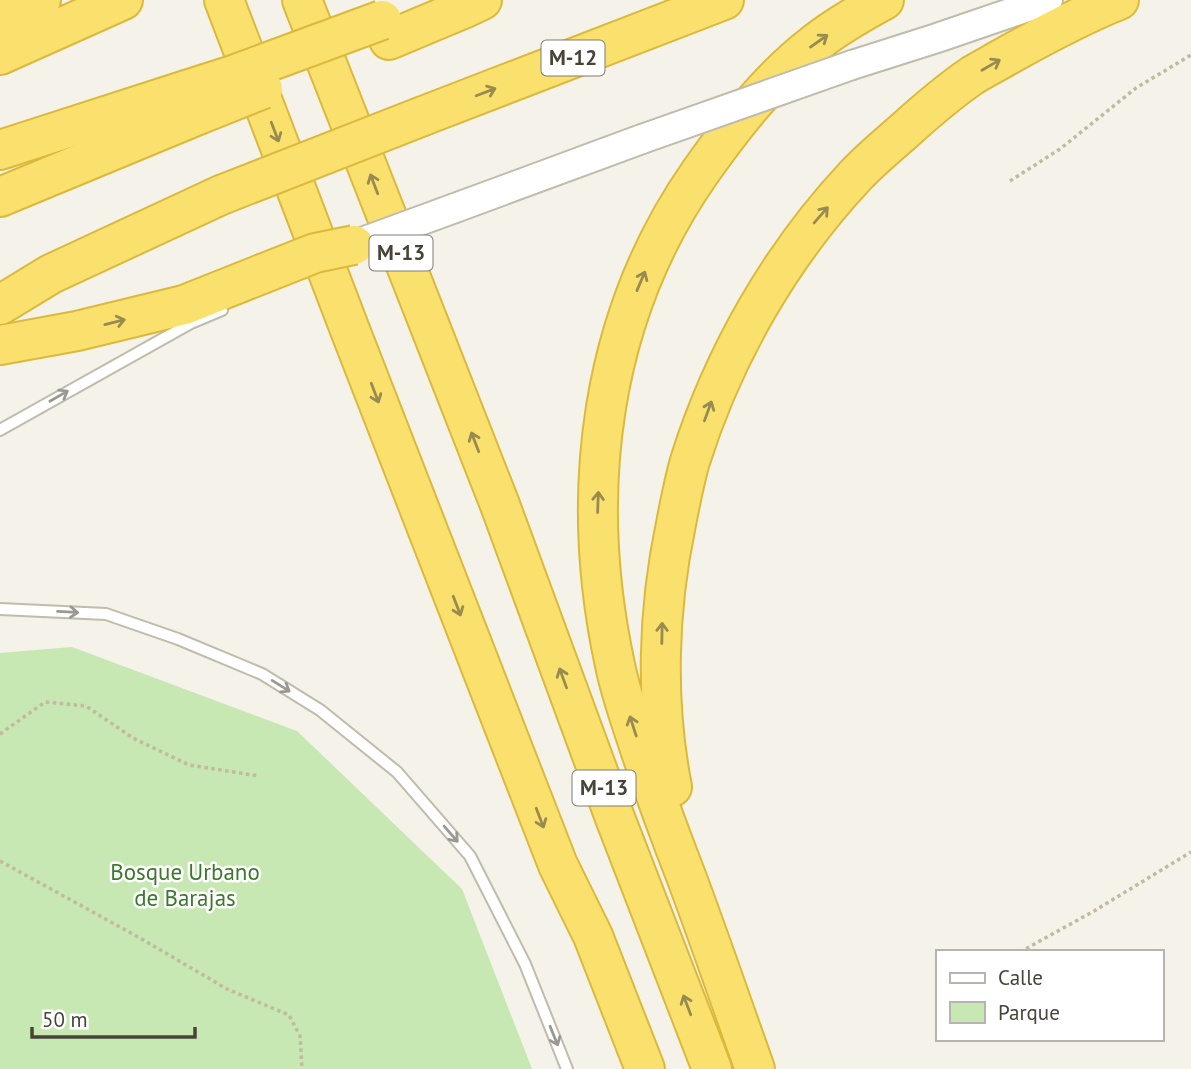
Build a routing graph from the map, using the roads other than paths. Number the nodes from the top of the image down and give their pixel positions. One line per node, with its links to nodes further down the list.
1 (123, 0): 10 (highway)
2 (224, 0): 24 (highway, one-way to 24)
3 (302, 0): 29 (highway, M-13, one-way to 3)
4 (436, 0): 12 (highway)
5 (482, 0): 12 (highway)
6 (724, 0): 19 (highway, M-12, one-way to 6, bridge)
7 (884, 0): 25 (highway, one-way to 7)
8 (1048, 0): 18 (street, bridge)
9 (1119, 0): 25 (highway, one-way to 9)
10 (52, 13): 11 (highway); 13 (highway); 14 (highway)
11 (0, 17)
12 (385, 30): 15 (highway, bridge)
13 (0, 45)
14 (0, 55)
15 (192, 103): 16 (highway); 17 (highway)
16 (0, 150)
17 (0, 197)
18 (354, 245): 21 (highway, one-way to 18, bridge)
19 (0, 305)
20 (230, 307): 22 (lane, one-way to 20)
21 (0, 345)
22 (0, 430)
23 (0, 609): 26 (lane, one-way to 26)
24 (558, 865): 27 (highway); 28 (highway)
25 (705, 929): 30 (highway)
26 (567, 1069)
27 (625, 1069)
28 (645, 1069)
29 (712, 1069)
30 (755, 1069)

